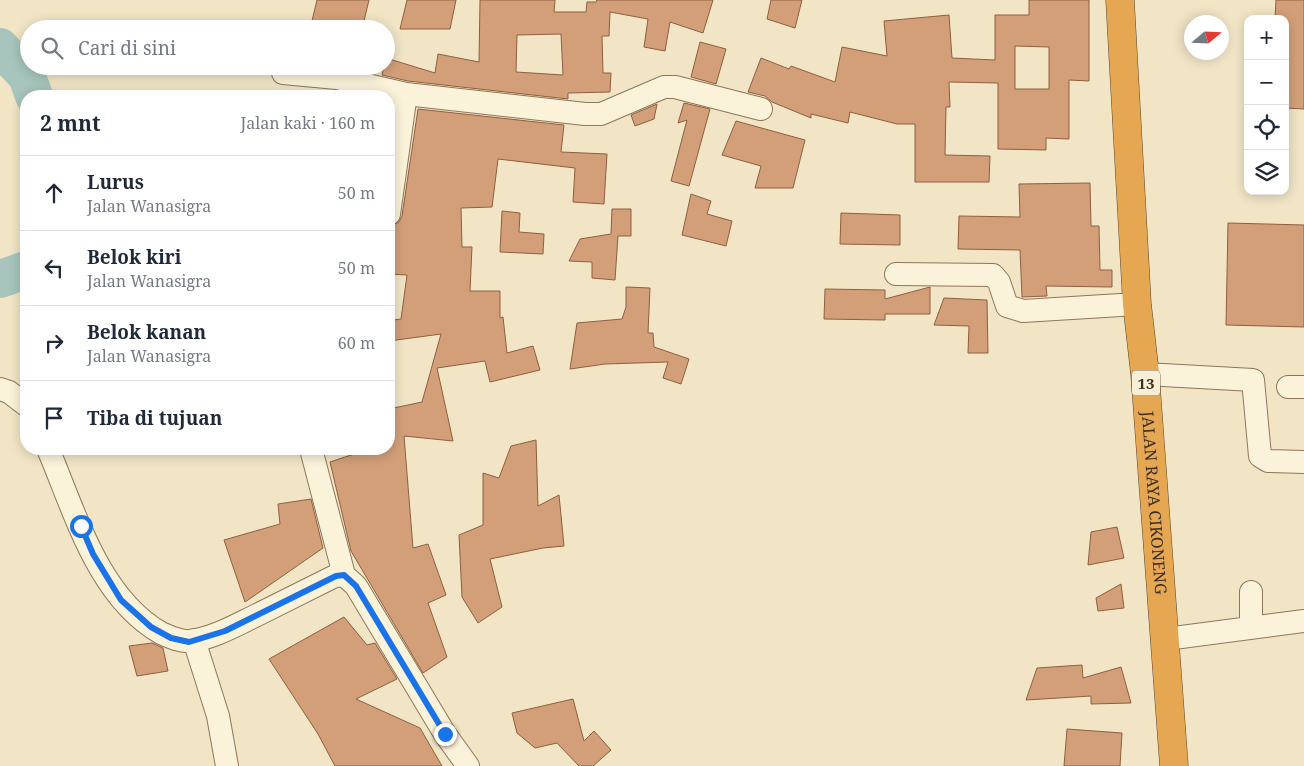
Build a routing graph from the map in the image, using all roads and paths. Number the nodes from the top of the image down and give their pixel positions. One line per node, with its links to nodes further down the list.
1 (1120, 0): 9 (highway, JALAN RAYA CIKONENG / 13)
2 (305, 75): 3 (street)
3 (389, 90)
4 (395, 91): 5 (street)
5 (406, 94): 6 (street); 7 (street)
6 (761, 110)
7 (395, 172)
8 (896, 274): 9 (street)
9 (1137, 304): 10 (highway, JALAN RAYA CIKONENG / 13)
10 (1145, 374): 15 (street); 20 (highway, JALAN RAYA CIKONENG / 13)
11 (0, 388): 12 (street)
12 (20, 400)
13 (51, 455): 21 (street)
14 (312, 455): 16 (street)
15 (1304, 462)
16 (344, 575): 21 (street); 23 (street)
17 (1252, 592): 19 (street)
18 (1304, 621): 19 (street)
19 (1251, 627): 20 (street)
20 (1166, 639): 24 (highway, JALAN RAYA CIKONENG / 13)
21 (194, 640): 22 (street)
22 (228, 766)
23 (468, 766)
24 (1174, 766)

